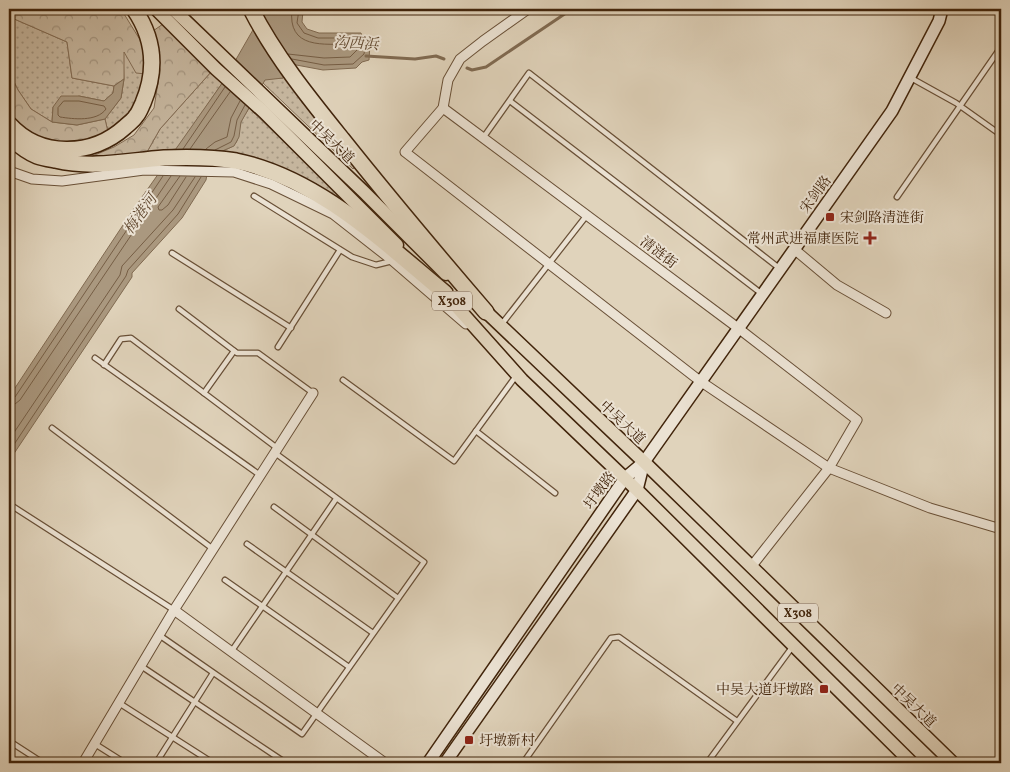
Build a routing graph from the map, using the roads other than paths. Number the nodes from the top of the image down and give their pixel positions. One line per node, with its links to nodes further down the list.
1 (134, 9): 14 (highway)
2 (156, 9): 8 (main road, X308)
3 (174, 9): 8 (main road, X308)
4 (251, 9): 33 (highway)
5 (528, 9): 13 (street)
6 (942, 9): 9 (main road, 宋剑路)
7 (1001, 47): 11 (lane)
8 (220, 64): 12 (main road, X308)
9 (910, 77): 11 (lane); 24 (main road, 宋剑路)
10 (510, 101): 17 (lane); 29 (lane); 31 (lane)
11 (960, 106): 15 (lane); 22 (lane)
12 (268, 108): 30 (main road, 中吴大道 / X308); 33 (main road, 中吴大道 / X308)
13 (443, 108): 17 (street, 清涟街); 28 (street)
14 (9, 124)
15 (1001, 135)
16 (9, 136): 19 (highway)
17 (483, 138): 23 (street, 清涟街)
18 (235, 167): 19 (highway); 27 (street); 30 (highway)
19 (120, 168): 20 (street)
20 (9, 171)
21 (254, 196): 25 (lane)
22 (898, 197)
23 (587, 215): 28 (lane); 37 (street, 清涟街)
24 (794, 249): 29 (main road, 宋剑路); 34 (street)
25 (340, 250): 27 (lane); 36 (lane)
26 (172, 254): 36 (lane)
27 (393, 261): 39 (street)
28 (549, 264): 35 (lane); 45 (street)
29 (780, 268): 31 (main road, 宋剑路)
30 (445, 293): 39 (main road, 中吴大道 / X308)
31 (762, 294): 37 (main road, 宋剑路)
32 (179, 309): 40 (lane)
33 (486, 312): 35 (main road, 中吴大道 / X308)
34 (886, 314)
35 (500, 326): 51 (main road, 中吴大道 / X308)
36 (291, 328): 38 (lane)
37 (738, 328): 45 (main road, 宋剑路); 52 (street, 清涟街)
38 (278, 347)
39 (492, 347): 43 (main road, 中吴大道 / X308)
40 (234, 351): 46 (lane); 47 (lane)
41 (95, 358): 42 (lane)
42 (104, 365): 47 (lane); 53 (lane)
43 (517, 375): 49 (lane); 54 (main road, 中吴大道 / X308)
44 (343, 380): 49 (lane)
45 (700, 381): 51 (main road, 宋剑路); 52 (street)
46 (313, 392): 50 (street)
47 (204, 394): 50 (lane)
48 (52, 428): 63 (lane)
49 (476, 430): 56 (lane)
50 (276, 450): 53 (street); 57 (lane)
51 (644, 462): 54 (main road, 圩墩路); 55 (main road); 64 (main road, 中吴大道 / X308)
52 (829, 468): 60 (street); 64 (street)
53 (260, 475): 63 (street)
54 (625, 478): 55 (main road, 中吴大道 / X308); 91 (main road, 圩墩路)
55 (638, 490): 72 (main road, 中吴大道 / X308); 92 (main road)
56 (555, 493)
57 (336, 499): 61 (lane); 67 (lane)
58 (9, 504): 69 (lane)
59 (274, 507): 61 (lane)
60 (1001, 529)
61 (312, 535): 65 (lane); 67 (lane)
62 (247, 544): 65 (lane)
63 (213, 549): 69 (street)
64 (751, 567): 96 (main road, 中吴大道 / X308)
65 (287, 571): 68 (lane); 70 (lane)
66 (225, 580): 68 (lane)
67 (398, 598): 70 (lane)
68 (262, 607): 73 (lane); 75 (lane)
69 (174, 610): 71 (street); 73 (street)
70 (373, 633): 75 (lane)
71 (159, 635): 74 (street); 76 (lane)
72 (794, 645): 80 (lane); 95 (main road, 中吴大道 / X308)
73 (231, 652): 79 (street)
74 (141, 666): 77 (lane); 78 (street)
75 (349, 667): 79 (lane)
76 (213, 673): 77 (lane); 79 (lane)
77 (195, 702): 81 (lane); 84 (lane)
78 (119, 703): 81 (lane); 83 (street)
79 (316, 713): 90 (street)
80 (737, 721): 93 (lane); 94 (lane)
81 (172, 737): 88 (lane); 89 (lane)
82 (9, 741): 85 (lane)
83 (95, 743): 86 (street); 87 (lane)
84 (283, 761)
85 (43, 763)
86 (83, 763)
87 (125, 763)
88 (156, 763)
89 (212, 763)
90 (385, 763)
91 (428, 763)
92 (445, 763)
93 (523, 763)
94 (707, 763)
95 (912, 763)
96 (953, 763)

